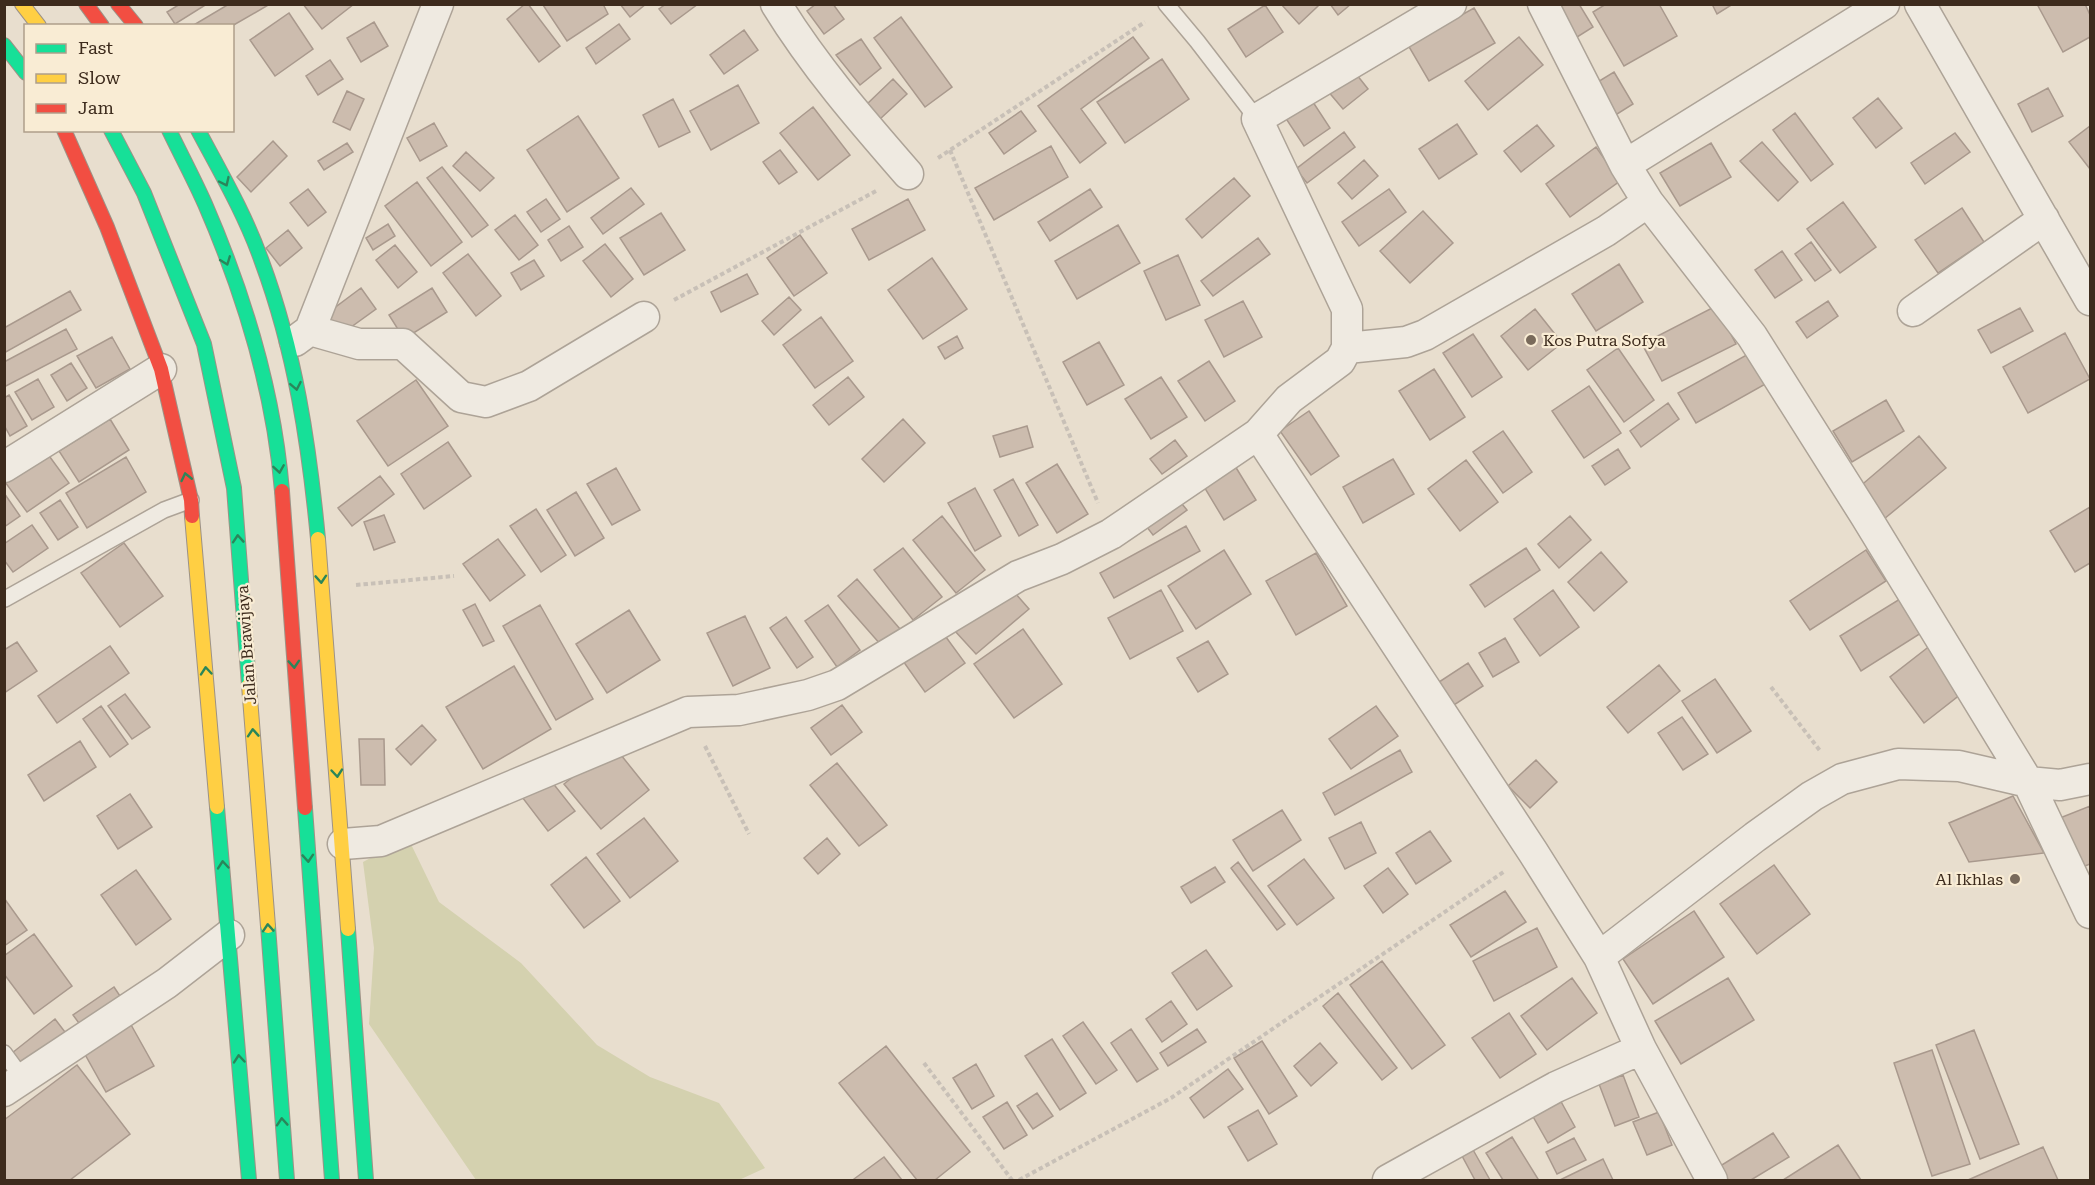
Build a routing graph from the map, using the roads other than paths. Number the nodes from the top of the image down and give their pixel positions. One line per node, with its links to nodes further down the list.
1 (22, 4): 11 (main road)
2 (86, 4): 12 (main road)
3 (118, 4): 13 (main road)
4 (438, 4): 28 (street)
5 (776, 4): 22 (street)
6 (1166, 4): 16 (lane)
7 (1451, 4): 16 (street)
8 (1543, 4): 21 (street)
9 (1884, 4): 21 (street)
10 (1920, 4): 24 (street)
11 (37, 24)
12 (101, 24)
13 (134, 24)
14 (4, 45): 15 (main road)
15 (24, 70)
16 (1257, 119): 29 (street)
17 (65, 132): 30 (main road)
18 (112, 132): 45 (main road, Jalan Brawijaya, one-way to 18)
19 (170, 132): 46 (main road, one-way to 46)
20 (199, 132): 28 (main road, one-way to 28)
21 (1625, 165): 23 (street)
22 (908, 174)
23 (1648, 202): 29 (street); 36 (street)
24 (2044, 219): 25 (street); 26 (street)
25 (2091, 300)
26 (1913, 311)
27 (644, 316): 28 (street)
28 (299, 338): 37 (main road, one-way to 37)
29 (1347, 348): 31 (street)
30 (161, 369): 32 (street); 33 (main road, one-way to 30)
31 (1258, 434): 37 (street); 40 (street)
32 (4, 466)
33 (191, 500): 34 (lane); 39 (main road, one-way to 33)
34 (5, 599)
35 (2091, 778): 36 (street)
36 (2028, 782): 38 (street); 40 (street)
37 (343, 844): 47 (main road)
38 (2091, 913)
39 (229, 935): 43 (street); 44 (main road, one-way to 39)
40 (1599, 957): 41 (street)
41 (1641, 1049): 48 (street); 49 (street)
42 (4, 1053): 43 (lane)
43 (14, 1085)
44 (249, 1180)
45 (287, 1180)
46 (332, 1180)
47 (366, 1180)
48 (1388, 1180)
49 (1712, 1180)

